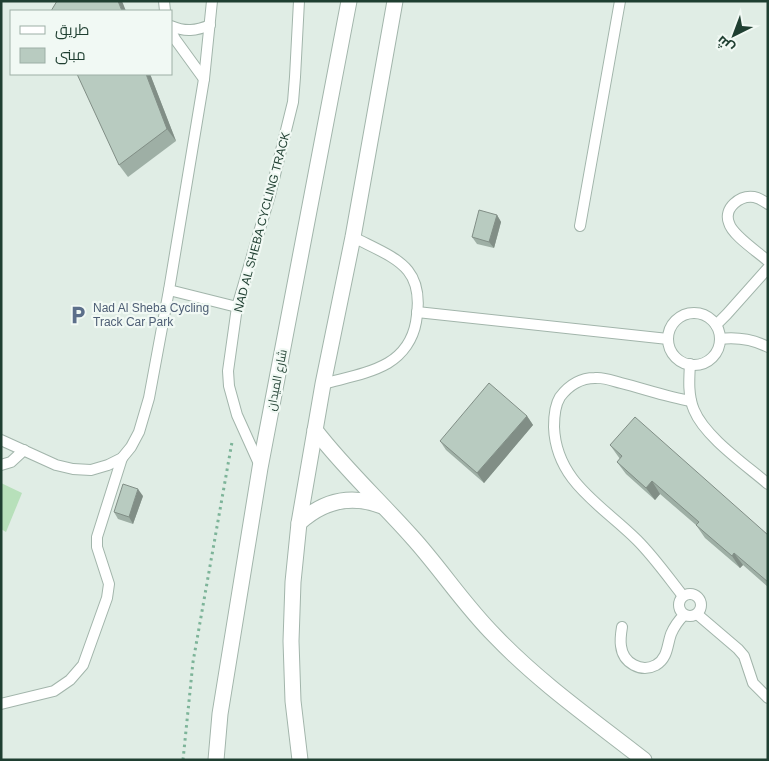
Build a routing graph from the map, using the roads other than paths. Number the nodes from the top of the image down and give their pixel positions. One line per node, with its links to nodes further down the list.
1 (212, 1): 6 (lane)
2 (299, 1): 16 (lane, NAD AL SHEBA CYCLING TRACK)
3 (349, 1): 30 (street, شارع الميدان)
4 (395, 1): 12 (street)
5 (620, 1): 11 (lane)
6 (210, 25): 7 (lane); 9 (lane)
7 (172, 26)
8 (172, 33): 9 (lane)
9 (204, 79): 15 (lane)
10 (768, 204): 13 (lane)
11 (580, 226)
12 (354, 236): 17 (lane); 23 (street)
13 (768, 261)
14 (768, 268): 18 (lane)
15 (169, 290): 16 (lane); 28 (lane)
16 (237, 307): 30 (lane, NAD AL SHEBA CYCLING TRACK)
17 (417, 312): 19 (lane); 23 (lane)
18 (716, 325): 19 (lane); 20 (lane)
19 (668, 339): 22 (lane)
20 (720, 339): 21 (lane); 22 (lane)
21 (768, 346)
22 (690, 364): 24 (lane)
23 (323, 384): 25 (street)
24 (691, 401): 31 (lane); 34 (lane)
25 (315, 430): 32 (street); 33 (street)
26 (1, 440): 27 (lane)
27 (24, 450): 28 (lane); 29 (lane)
28 (122, 458): 39 (lane)
29 (1, 464)
30 (260, 468): 40 (street, شارع الميدان)
31 (768, 484)
32 (383, 506): 33 (street); 42 (street)
33 (299, 523): 41 (street)
34 (683, 596): 35 (lane); 36 (lane)
35 (697, 614): 36 (lane); 38 (lane)
36 (684, 615): 37 (lane)
37 (622, 627)
38 (768, 698)
39 (1, 704)
40 (216, 760)
41 (300, 760)
42 (644, 760)

